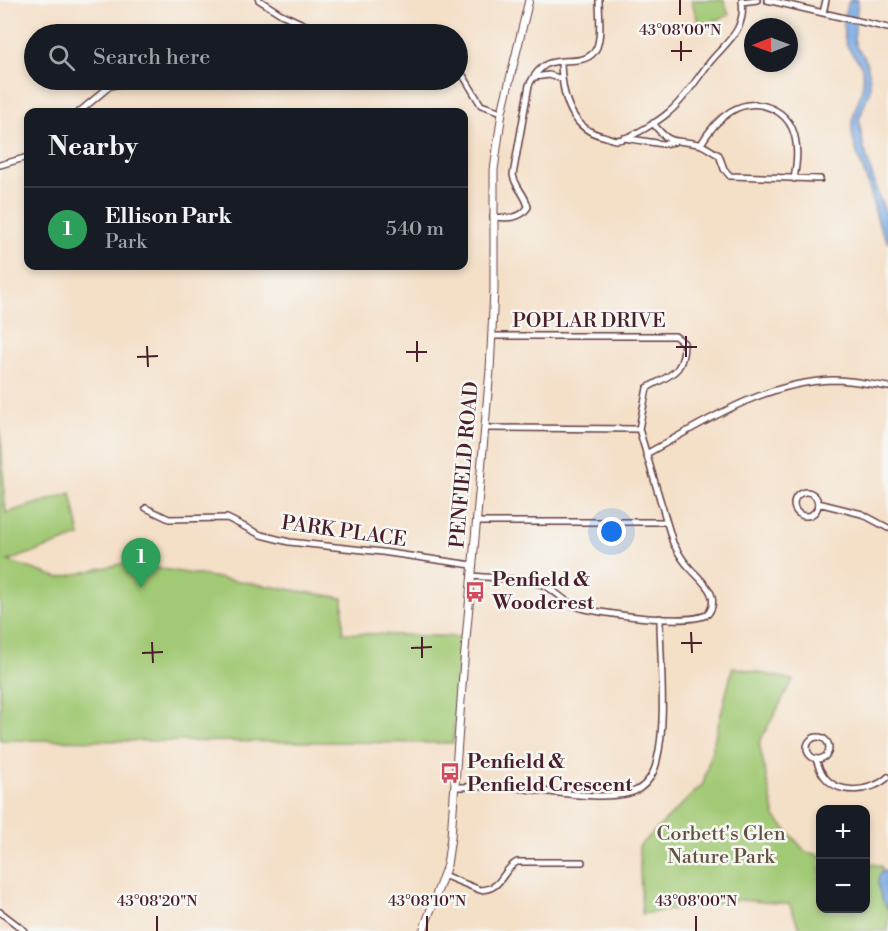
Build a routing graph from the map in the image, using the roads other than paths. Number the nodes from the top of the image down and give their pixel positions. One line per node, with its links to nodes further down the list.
1 (259, 0): 9 (street)
2 (529, 0): 17 (main road, PENFIELD ROAD)
3 (599, 0): 11 (street)
4 (757, 0): 7 (street)
5 (767, 0): 8 (street)
6 (826, 0): 8 (street)
7 (742, 1): 18 (street)
8 (823, 14): 10 (street)
9 (302, 24)
10 (888, 28)
11 (561, 63): 12 (street); 13 (street)
12 (533, 78): 13 (street); 26 (street)
13 (562, 79): 19 (street)
14 (468, 84): 17 (street)
15 (105, 90): 16 (street)
16 (84, 108)
17 (502, 112): 26 (main road, PENFIELD ROAD)
18 (653, 123): 19 (street); 20 (street)
19 (622, 138): 20 (street)
20 (677, 142): 21 (street)
21 (701, 144): 24 (street); 24 (street)
22 (24, 158): 23 (street)
23 (0, 165)
24 (795, 179): 25 (street)
25 (820, 179)
26 (493, 217): 27 (main road, PENFIELD ROAD)
27 (492, 336): 29 (main road, PENFIELD ROAD); 30 (street, POPLAR DRIVE)
28 (888, 387): 31 (street)
29 (485, 428): 30 (street); 34 (main road, PENFIELD ROAD)
30 (639, 429): 31 (street)
31 (645, 454): 35 (street)
32 (818, 503): 32 (street); 36 (street)
33 (146, 508): 37 (street, PARK PLACE)
34 (476, 522): 35 (street); 37 (main road, PENFIELD ROAD)
35 (666, 522): 39 (street)
36 (888, 528)
37 (472, 565): 38 (main road, PENFIELD ROAD)
38 (471, 576): 39 (street); 42 (main road, PENFIELD ROAD)
39 (660, 618): 42 (street)
40 (816, 759): 40 (street); 41 (street)
41 (888, 777)
42 (455, 786): 44 (main road, PENFIELD ROAD)
43 (582, 862): 44 (street)
44 (443, 875): 47 (main road, PENFIELD ROAD)
45 (0, 912): 46 (street)
46 (25, 931)
47 (423, 931)

